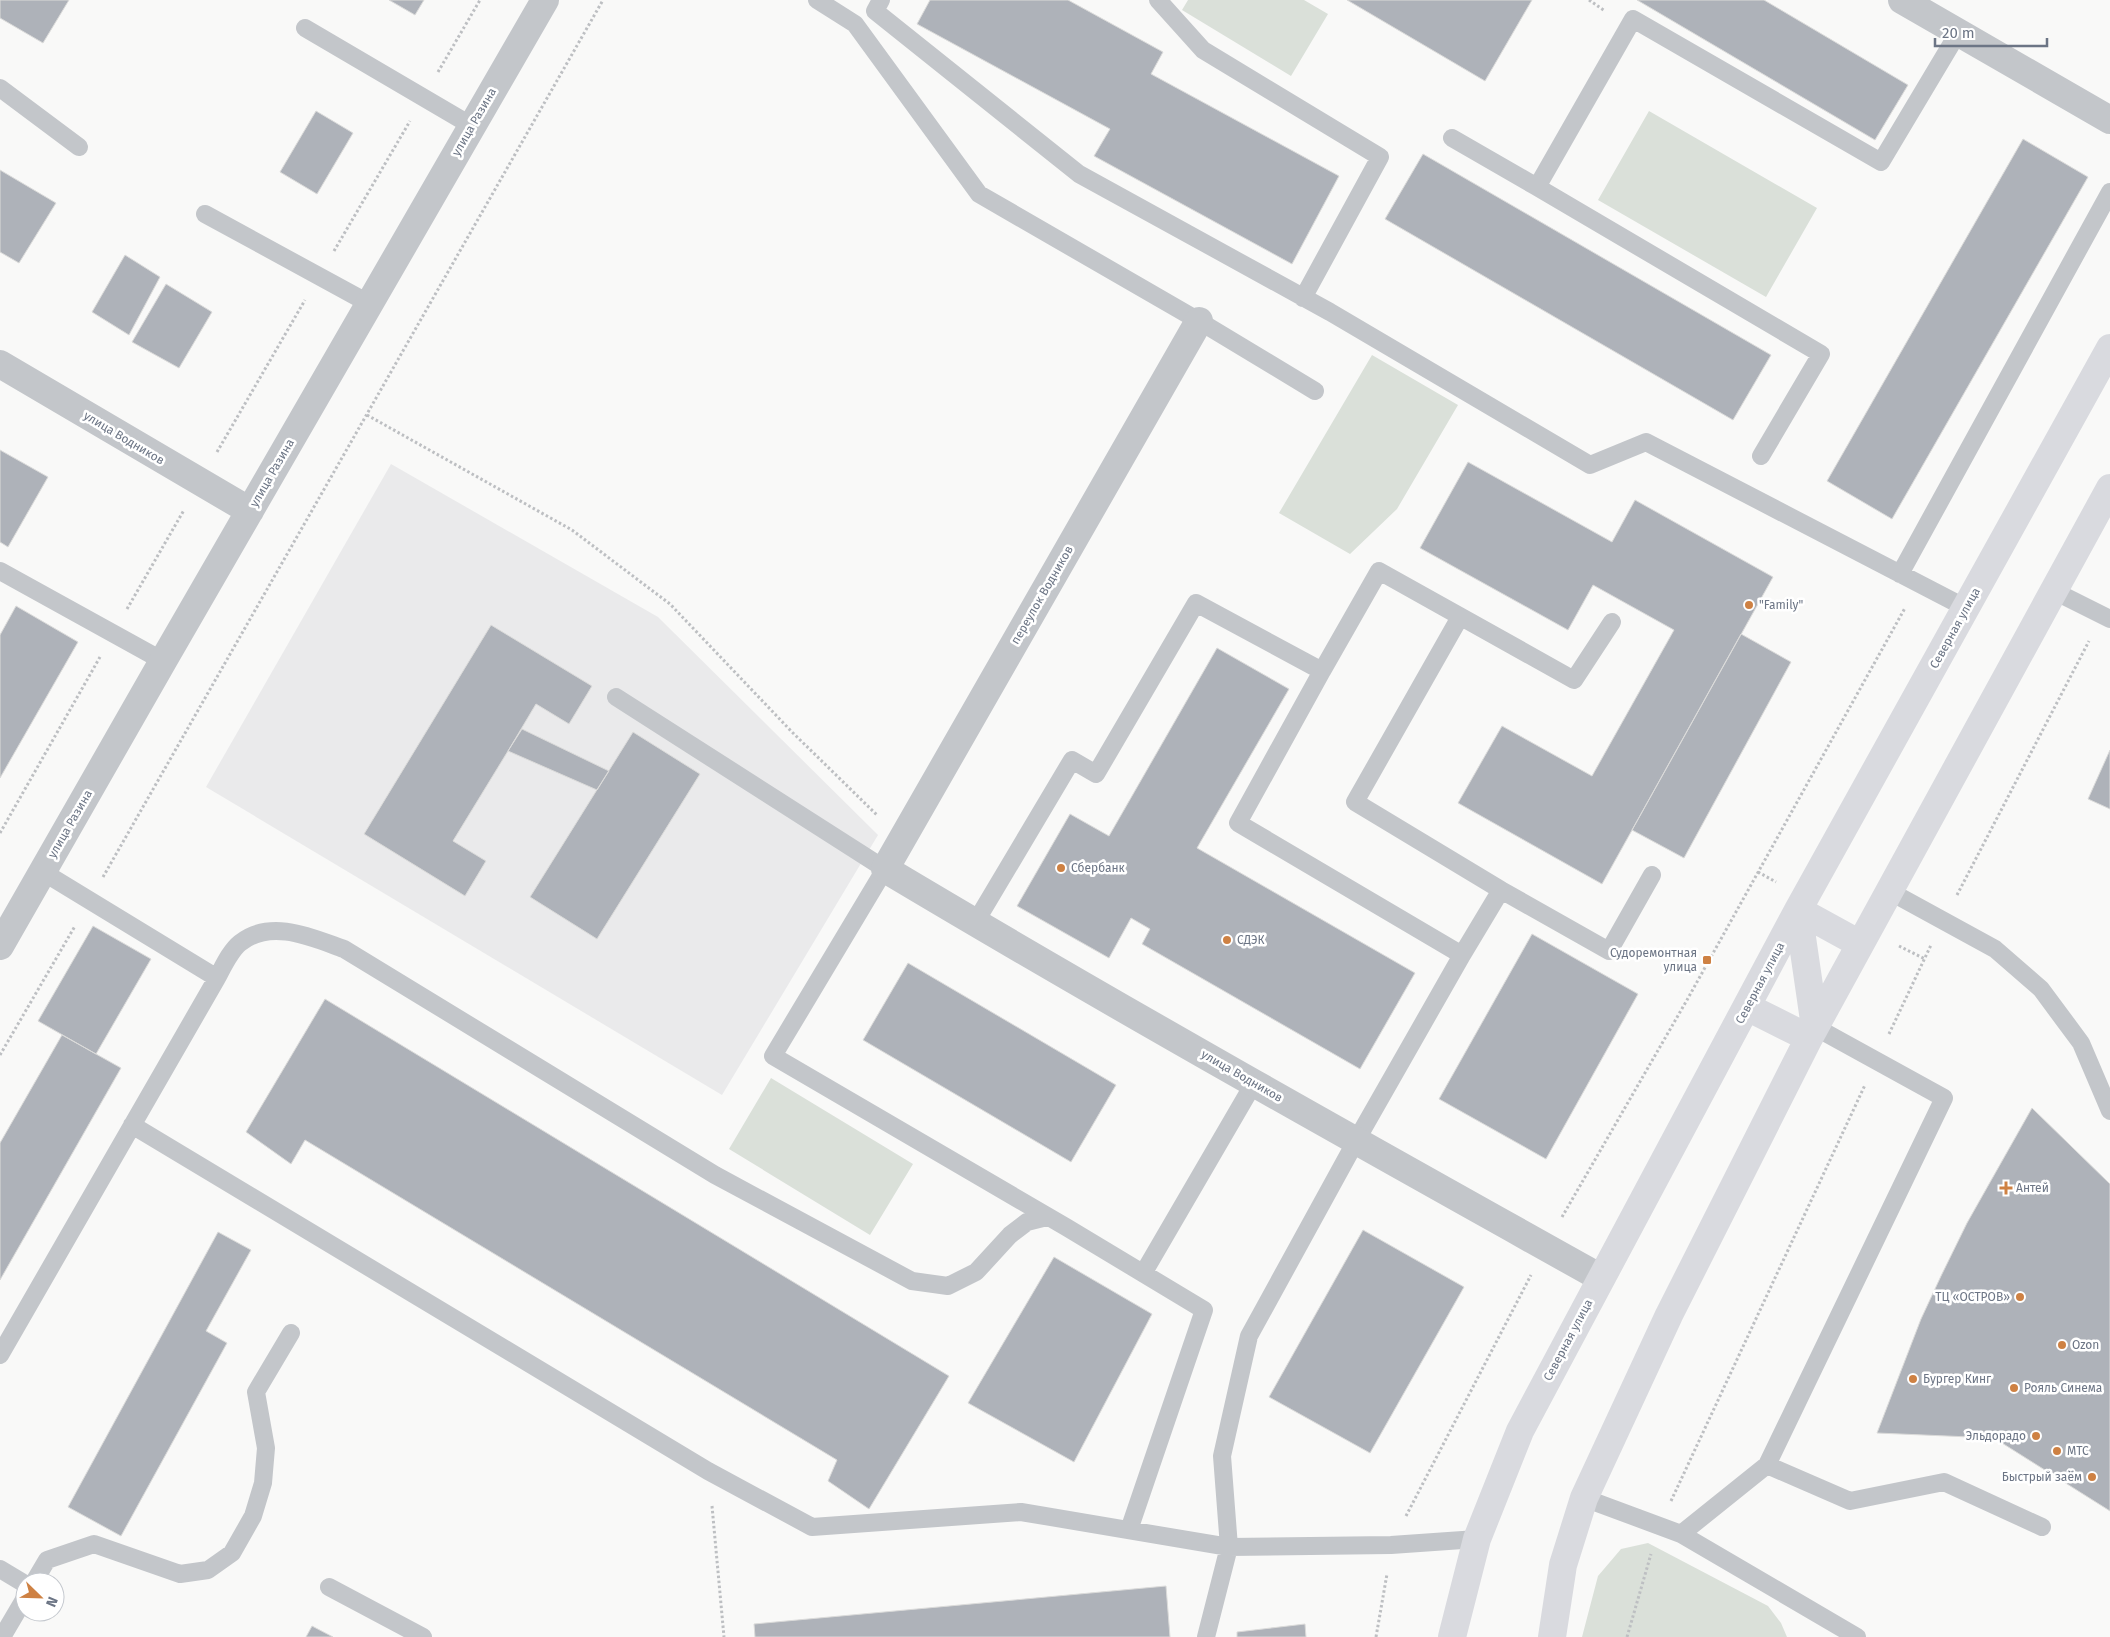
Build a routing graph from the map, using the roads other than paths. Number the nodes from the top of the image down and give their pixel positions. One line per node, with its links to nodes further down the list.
1 (545, 0): 11 (street, улица Разина)
2 (818, 0): 6 (lane)
3 (1158, 0): 17 (lane)
4 (1909, 2): 8 (street)
5 (878, 5): 6 (lane); 17 (lane)
6 (855, 24): 19 (lane)
7 (304, 28): 11 (lane)
8 (1958, 33): 10 (street); 14 (lane)
9 (0, 88): 13 (lane)
10 (2110, 120)
11 (472, 126): 18 (street, улица Разина)
12 (1452, 138): 14 (lane)
13 (79, 147)
14 (1537, 187): 23 (lane)
15 (2110, 192): 27 (lane)
16 (205, 214): 18 (lane)
17 (1303, 298): 27 (lane)
18 (370, 304): 25 (street, улица Разина)
19 (1199, 321): 22 (lane); 36 (street, переулок Водников)
20 (2110, 348): 29 (street, Северная улица)
21 (0, 364): 25 (street, улица Водников)
22 (1315, 391)
23 (1761, 456)
24 (2110, 488): 28 (street)
25 (250, 511): 33 (street, улица Разина)
26 (0, 571): 33 (lane)
27 (1900, 574): 29 (lane)
28 (2054, 592): 31 (lane); 40 (street)
29 (1966, 608): 41 (street, Северная улица)
30 (1460, 617): 32 (lane); 34 (lane); 39 (lane)
31 (2106, 617)
32 (1612, 622)
33 (163, 661): 37 (street, улица Разина)
34 (1322, 671): 42 (lane); 45 (lane)
35 (616, 697): 36 (lane)
36 (885, 869): 42 (street, улица Водников); 53 (lane)
37 (43, 872): 44 (street, улица Разина); 46 (lane)
38 (1652, 875): 39 (lane)
39 (1501, 890): 45 (lane)
40 (1889, 891): 43 (street); 50 (lane)
41 (1798, 910): 43 (street); 47 (street, Северная улица); 48 (street)
42 (975, 923): 49 (street, улица Водников)
43 (1860, 944): 48 (street)
44 (0, 946)
45 (1462, 955): 52 (lane)
46 (217, 978): 51 (lane); 53 (lane)
47 (1747, 1007): 48 (street); 55 (street, Северная улица)
48 (1812, 1033): 58 (lane); 59 (street)
49 (1254, 1083): 52 (street, улица Водников); 54 (lane)
50 (2110, 1111)
51 (132, 1125): 57 (lane); 61 (lane)
52 (1356, 1141): 55 (street, улица Водников); 64 (lane)
53 (1047, 1217): 54 (lane)
54 (1144, 1272): 61 (lane)
55 (1601, 1278): 63 (street, Северная улица)
56 (291, 1333): 66 (lane)
57 (0, 1355)
58 (1767, 1464): 60 (lane); 62 (lane)
59 (1584, 1498): 62 (lane); 75 (street)
60 (2042, 1527)
61 (1130, 1530): 64 (lane)
62 (1680, 1534): 70 (lane)
63 (1477, 1539): 64 (lane); 74 (street, Северная улица)
64 (1229, 1547): 73 (lane)
65 (0, 1569): 67 (lane)
66 (40, 1572)
67 (15, 1578)
68 (329, 1587): 72 (lane)
69 (15, 1615): 71 (lane)
70 (1847, 1635)
71 (2, 1637)
72 (424, 1637)
73 (1206, 1637)
74 (1452, 1637)
75 (1552, 1637)

